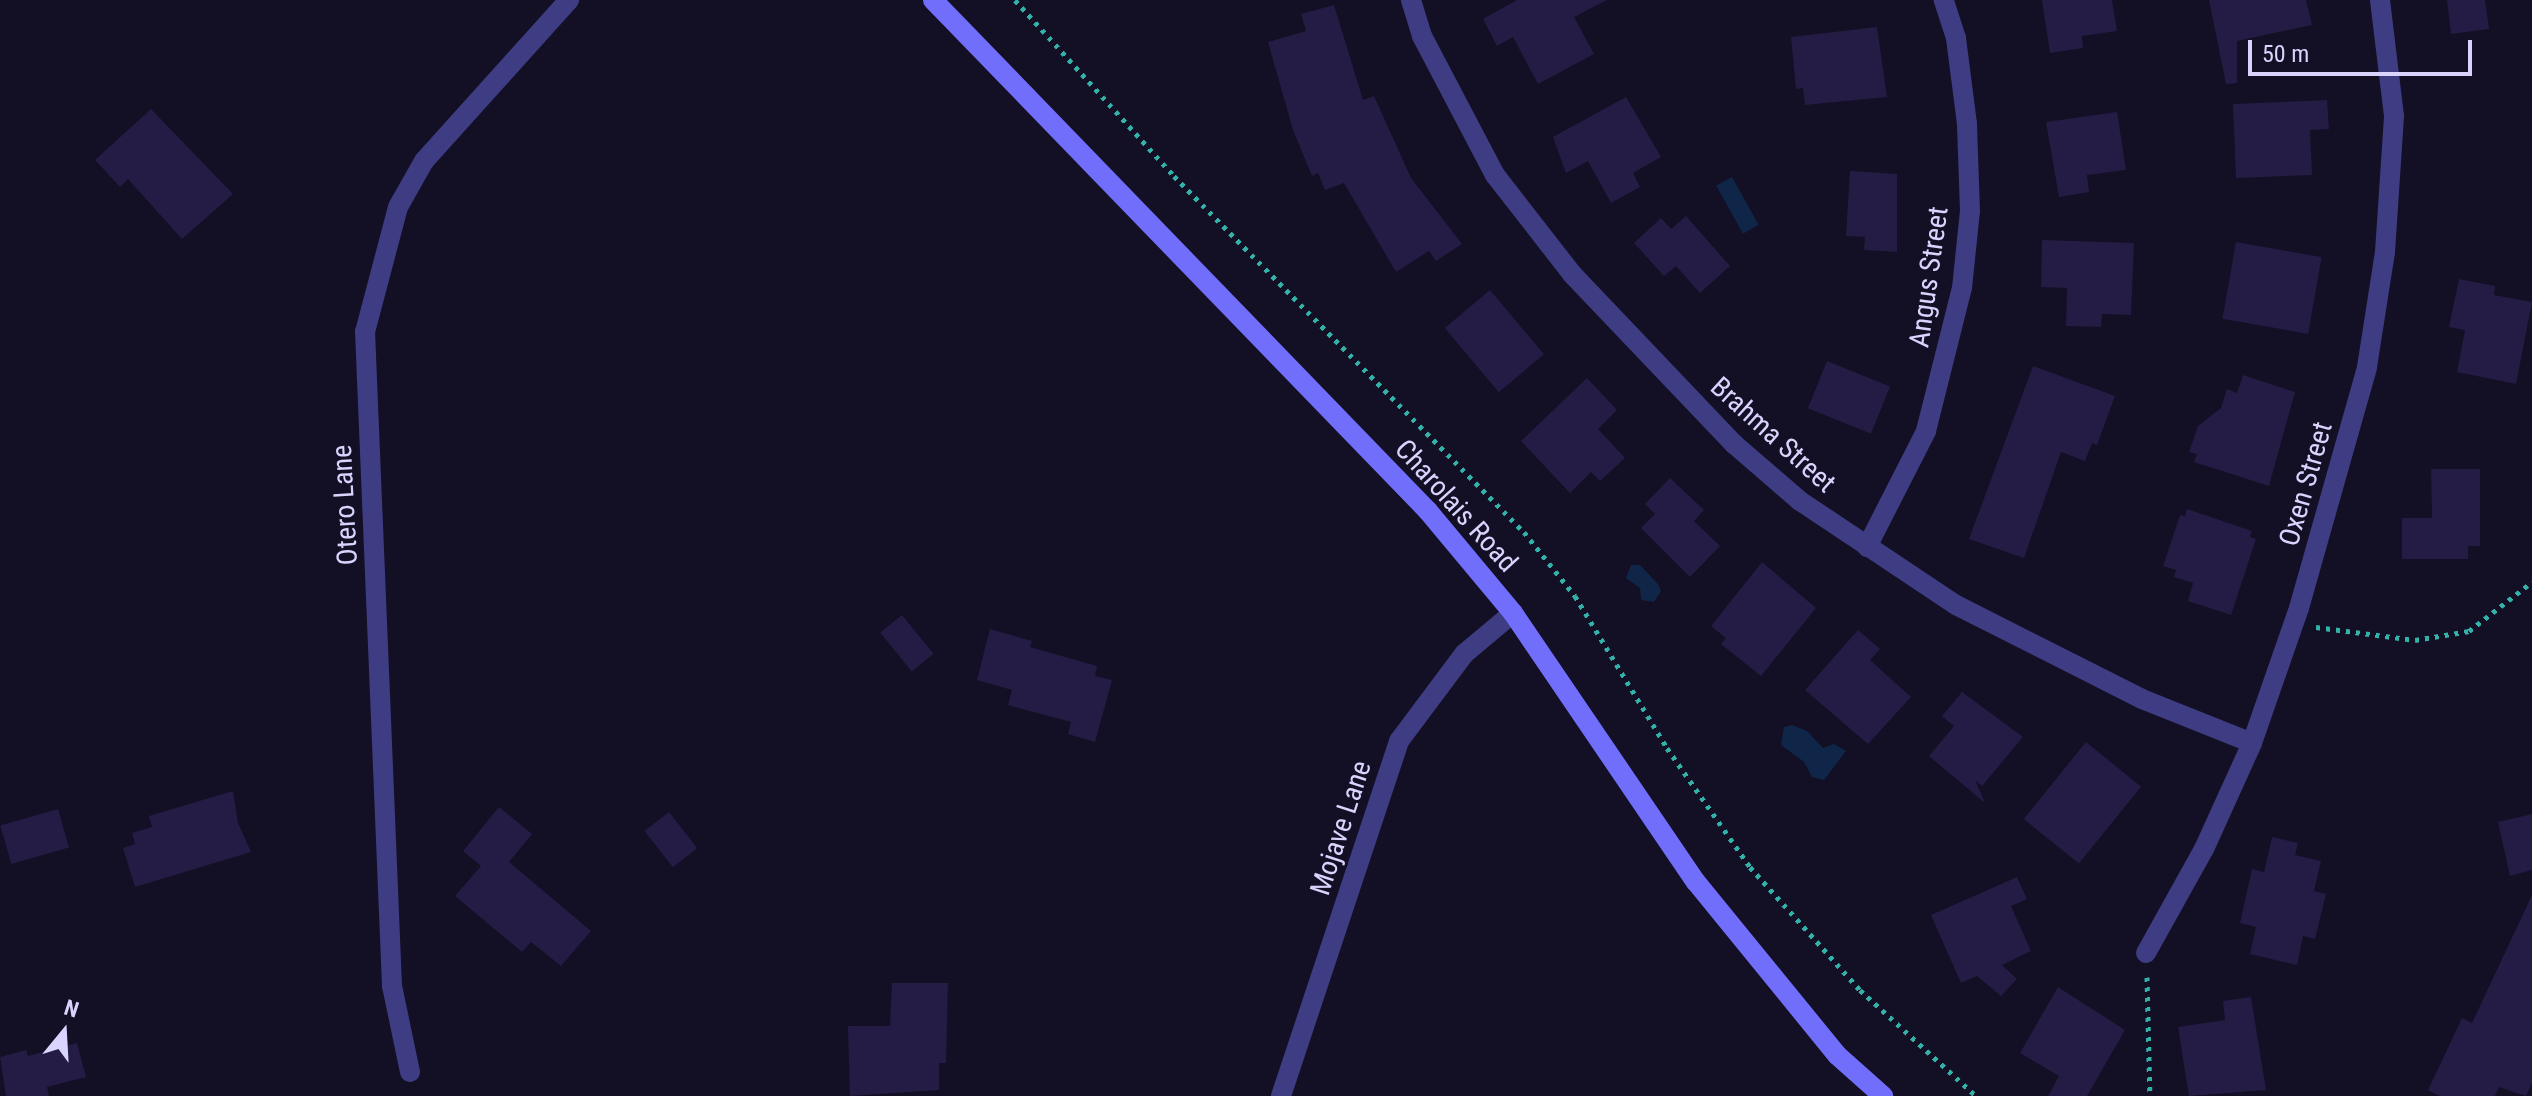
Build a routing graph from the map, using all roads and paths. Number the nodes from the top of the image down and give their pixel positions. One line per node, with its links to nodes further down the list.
1 (569, 0): 13 (street, Otero Lane)
2 (933, 0): 9 (street, Charolais Road)
3 (1015, 0): 16 (path)
4 (1411, 0): 7 (street, Brahma Street)
5 (1944, 0): 7 (street, Angus Street)
6 (2380, 0): 10 (street, Oxen Street)
7 (1867, 547): 11 (street, Brahma Street)
8 (2532, 582): 10 (path)
9 (1513, 613): 14 (street, Mojave Lane); 15 (street, Charolais Road)
10 (2293, 623): 11 (street, Oxen Street)
11 (2252, 743): 12 (street, Oxen Street)
12 (2146, 953): 17 (path)
13 (410, 1072)
14 (1281, 1096)
15 (1883, 1096)
16 (1976, 1096)
17 (2150, 1096)

